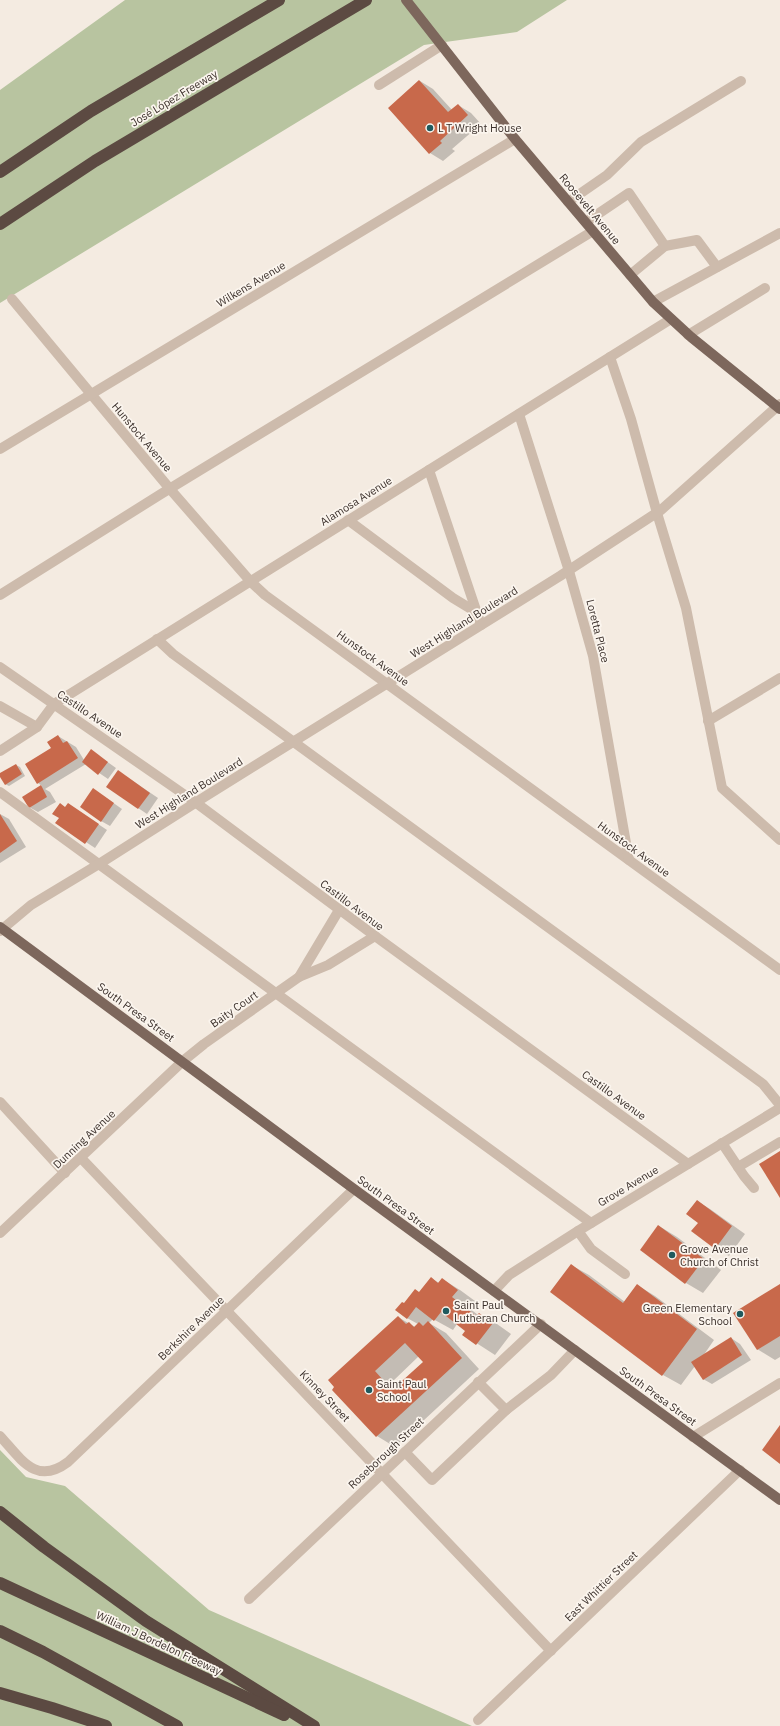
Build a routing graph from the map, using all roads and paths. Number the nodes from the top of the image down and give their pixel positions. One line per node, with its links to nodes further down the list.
1 (279, 0): 8 (highway)
2 (366, 0): 11 (highway, José López Freeway)
3 (406, 0): 4 (main road, Roosevelt Avenue)
4 (442, 45): 6 (street); 7 (main road, Roosevelt Avenue)
5 (740, 81): 9 (street)
6 (379, 85)
7 (515, 139): 9 (main road, Roosevelt Avenue); 23 (street, Wilkens Avenue)
8 (0, 172)
9 (568, 202): 10 (main road, Roosevelt Avenue)
10 (586, 222): 12 (main road, Roosevelt Avenue); 14 (street)
11 (0, 224)
12 (593, 231): 16 (main road, Roosevelt Avenue); 28 (street)
13 (780, 233): 15 (street)
14 (666, 246): 15 (street); 16 (street)
15 (717, 267): 19 (street)
16 (630, 275): 19 (main road, Roosevelt Avenue)
17 (766, 288): 21 (street)
18 (12, 300): 23 (street, Hunstock Avenue)
19 (653, 302): 20 (main road, Roosevelt Avenue)
20 (671, 319): 21 (main road, Roosevelt Avenue); 22 (street, Alamosa Avenue)
21 (688, 334): 24 (main road, Roosevelt Avenue)
22 (610, 357): 25 (street, Alamosa Avenue); 29 (street)
23 (91, 394): 26 (street, Wilkens Avenue); 28 (street, Hunstock Avenue)
24 (779, 406): 29 (street, West Highland Boulevard)
25 (519, 414): 27 (street, Alamosa Avenue); 31 (street, Loretta Place)
26 (0, 449)
27 (429, 470): 30 (street, Alamosa Avenue); 34 (street)
28 (170, 489): 32 (street, Hunstock Avenue); 33 (street)
29 (657, 513): 31 (street, West Highland Boulevard); 42 (street)
30 (348, 520): 32 (street, Alamosa Avenue); 34 (street)
31 (569, 571): 35 (street, West Highland Boulevard); 49 (street, Loretta Place)
32 (251, 582): 36 (street, Alamosa Avenue); 39 (street, Hunstock Avenue)
33 (0, 595)
34 (476, 612): 35 (street)
35 (481, 625): 39 (street, West Highland Boulevard)
36 (157, 639): 40 (street, Alamosa Avenue); 44 (street)
37 (0, 667): 40 (street, Castillo Avenue)
38 (780, 678): 42 (street)
39 (388, 683): 44 (street, West Highland Boulevard); 49 (street, Hunstock Avenue)
40 (54, 704): 43 (street); 47 (street, Castillo Avenue)
41 (0, 706): 43 (street)
42 (708, 721): 48 (street)
43 (37, 727): 45 (street)
44 (293, 742): 47 (street, West Highland Boulevard); 59 (street)
45 (0, 751)
46 (0, 792): 50 (street)
47 (195, 802): 50 (street, West Highland Boulevard); 51 (street, Castillo Avenue)
48 (780, 840)
49 (628, 860): 54 (street, Hunstock Avenue)
50 (99, 864): 52 (street, West Highland Boulevard); 56 (street)
51 (339, 910): 53 (street, Castillo Avenue); 55 (street, Baity Court)
52 (1, 928): 57 (main road, South Presa Street)
53 (375, 936): 55 (street, Baity Court); 63 (street, Castillo Avenue)
54 (780, 970)
55 (299, 977): 56 (street, Baity Court)
56 (277, 994): 57 (street, Baity Court); 68 (street)
57 (183, 1061): 62 (street, Dunning Avenue); 67 (main road, South Presa Street)
58 (0, 1102): 65 (street)
59 (780, 1106): 61 (street, Grove Avenue)
60 (780, 1142): 64 (street)
61 (722, 1143): 63 (street, Grove Avenue); 64 (street)
62 (81, 1158): 65 (street, Dunning Avenue); 73 (street, Kinney Street)
63 (688, 1164): 68 (street, Grove Avenue)
64 (738, 1167): 66 (street)
65 (65, 1173): 70 (street, Dunning Avenue)
66 (754, 1188)
67 (354, 1189): 72 (main road, South Presa Street); 73 (street, Berkshire Avenue)
68 (591, 1223): 69 (street, Grove Avenue)
69 (578, 1231): 71 (street); 72 (street, Grove Avenue)
70 (0, 1233)
71 (625, 1274)
72 (494, 1291): 74 (main road, South Presa Street)
73 (226, 1311): 79 (street, Berkshire Avenue); 83 (street, Kinney Street)
74 (541, 1324): 75 (main road, South Presa Street); 76 (street, Roseborough Street)
75 (575, 1350): 78 (street); 80 (main road, South Presa Street)
76 (478, 1382): 78 (street); 81 (street, Roseborough Street)
77 (780, 1383): 80 (street)
78 (506, 1410): 81 (street)
79 (0, 1436)
80 (693, 1437): 82 (main road, South Presa Street)
81 (405, 1452): 83 (street, Roseborough Street)
82 (740, 1470): 84 (main road, South Presa Street); 89 (street, East Whittier Street)
83 (382, 1474): 87 (street, Roseborough Street); 89 (street, Kinney Street)
84 (780, 1500)
85 (0, 1512): 95 (highway)
86 (0, 1583): 94 (highway, William J Bordelon Freeway)
87 (249, 1599)
88 (0, 1631): 93 (highway)
89 (551, 1651): 91 (street, East Whittier Street)
90 (0, 1693): 92 (highway)
91 (478, 1720)
92 (106, 1726)
93 (177, 1726)
94 (308, 1726)
95 (314, 1726)

